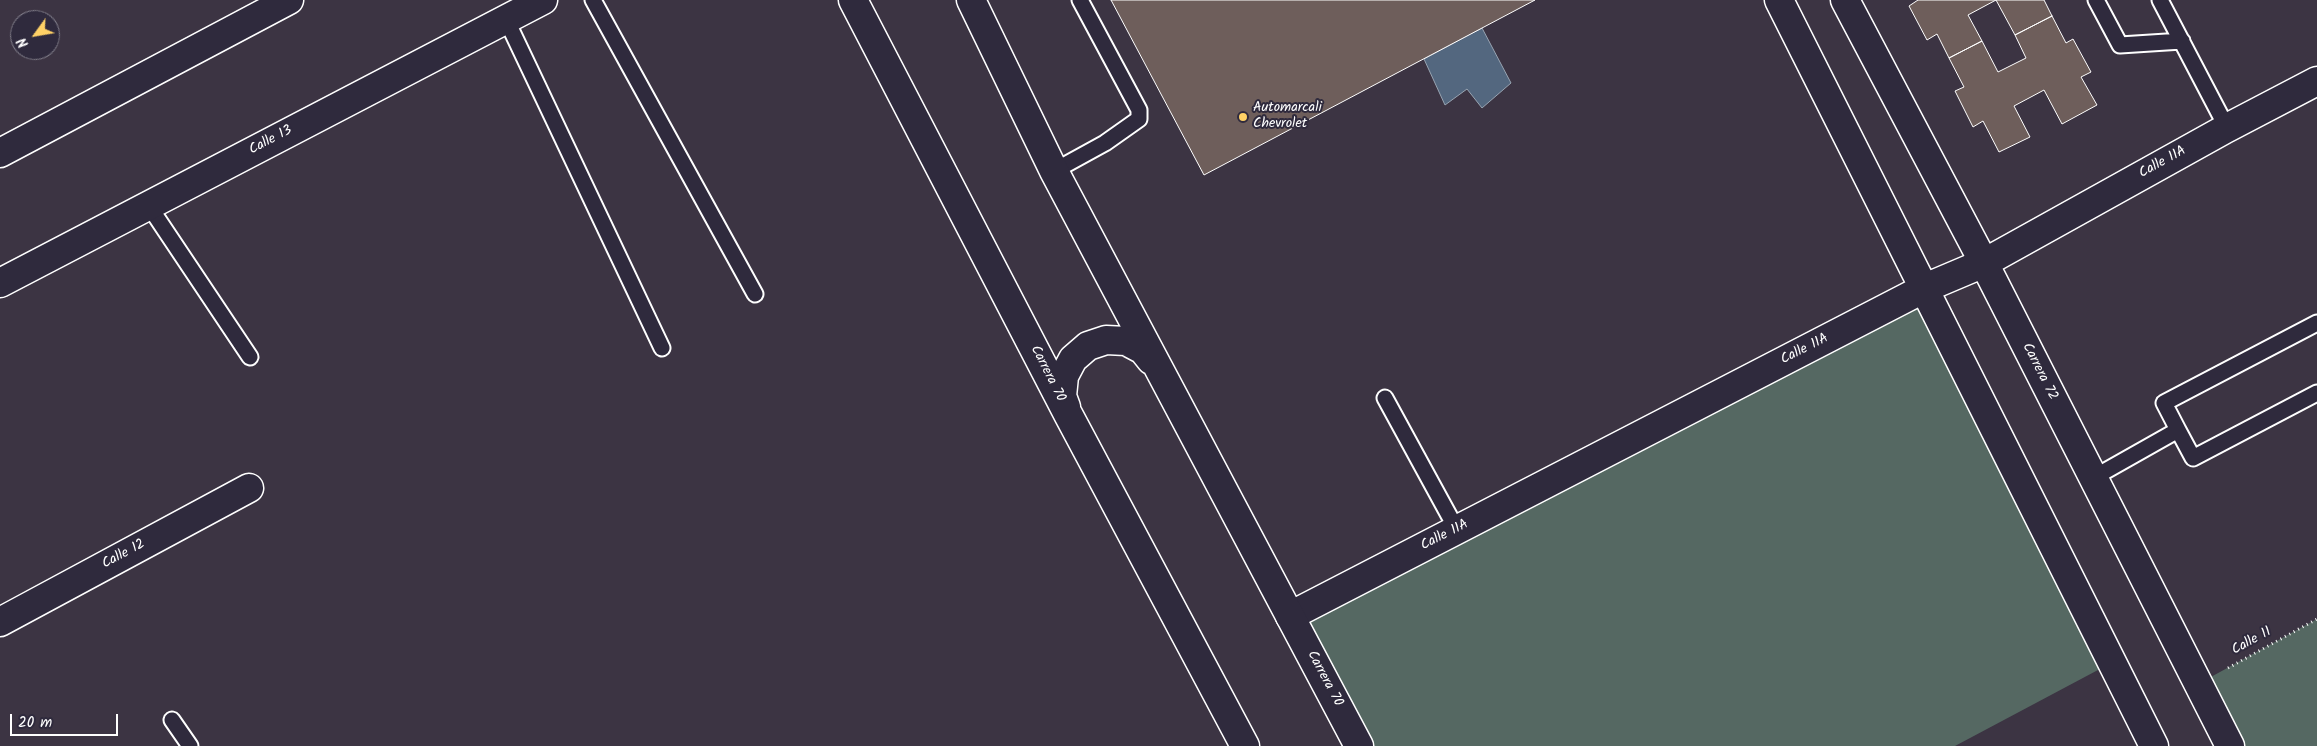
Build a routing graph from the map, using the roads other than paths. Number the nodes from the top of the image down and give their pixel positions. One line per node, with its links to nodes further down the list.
1 (289, 0): 15 (street)
2 (543, 0): 11 (street, Calle 13)
3 (592, 0): 21 (lane)
4 (971, 0): 16 (street, Carrera 70)
5 (1080, 0): 16 (lane)
6 (1779, 0): 20 (street)
7 (1845, 0): 18 (street, Carrera 72)
8 (2096, 0): 12 (lane)
9 (2160, 0): 12 (lane)
10 (855, 5): 28 (street, Carrera 70)
11 (506, 19): 17 (street, Calle 13); 23 (lane)
12 (2182, 42): 14 (lane)
13 (2317, 81): 14 (street, Calle 11A)
14 (2227, 128): 18 (street, Calle 11A)
15 (0, 154)
16 (1054, 171): 25 (street, Carrera 70)
17 (149, 206): 19 (street, Calle 13); 24 (lane)
18 (1984, 263): 20 (street, Calle 11A); 30 (street, Carrera 72)
19 (0, 283)
20 (1925, 288): 32 (street, Calle 11A); 39 (street)
21 (755, 294)
22 (2317, 323): 29 (lane)
23 (662, 348)
24 (250, 357)
25 (1156, 365): 28 (street); 33 (street, Carrera 70)
26 (2317, 393): 29 (lane)
27 (1385, 398): 32 (lane)
28 (1068, 414): 37 (street, Carrera 70)
29 (2178, 430): 30 (lane)
30 (2093, 478): 40 (street, Carrera 72)
31 (249, 488): 34 (street, Calle 12)
32 (1457, 530): 33 (street, Calle 11A)
33 (1290, 616): 38 (street, Carrera 70)
34 (0, 622)
35 (172, 720): 36 (lane)
36 (190, 746)
37 (1246, 746)
38 (1359, 746)
39 (2154, 746)
40 (2230, 746)

